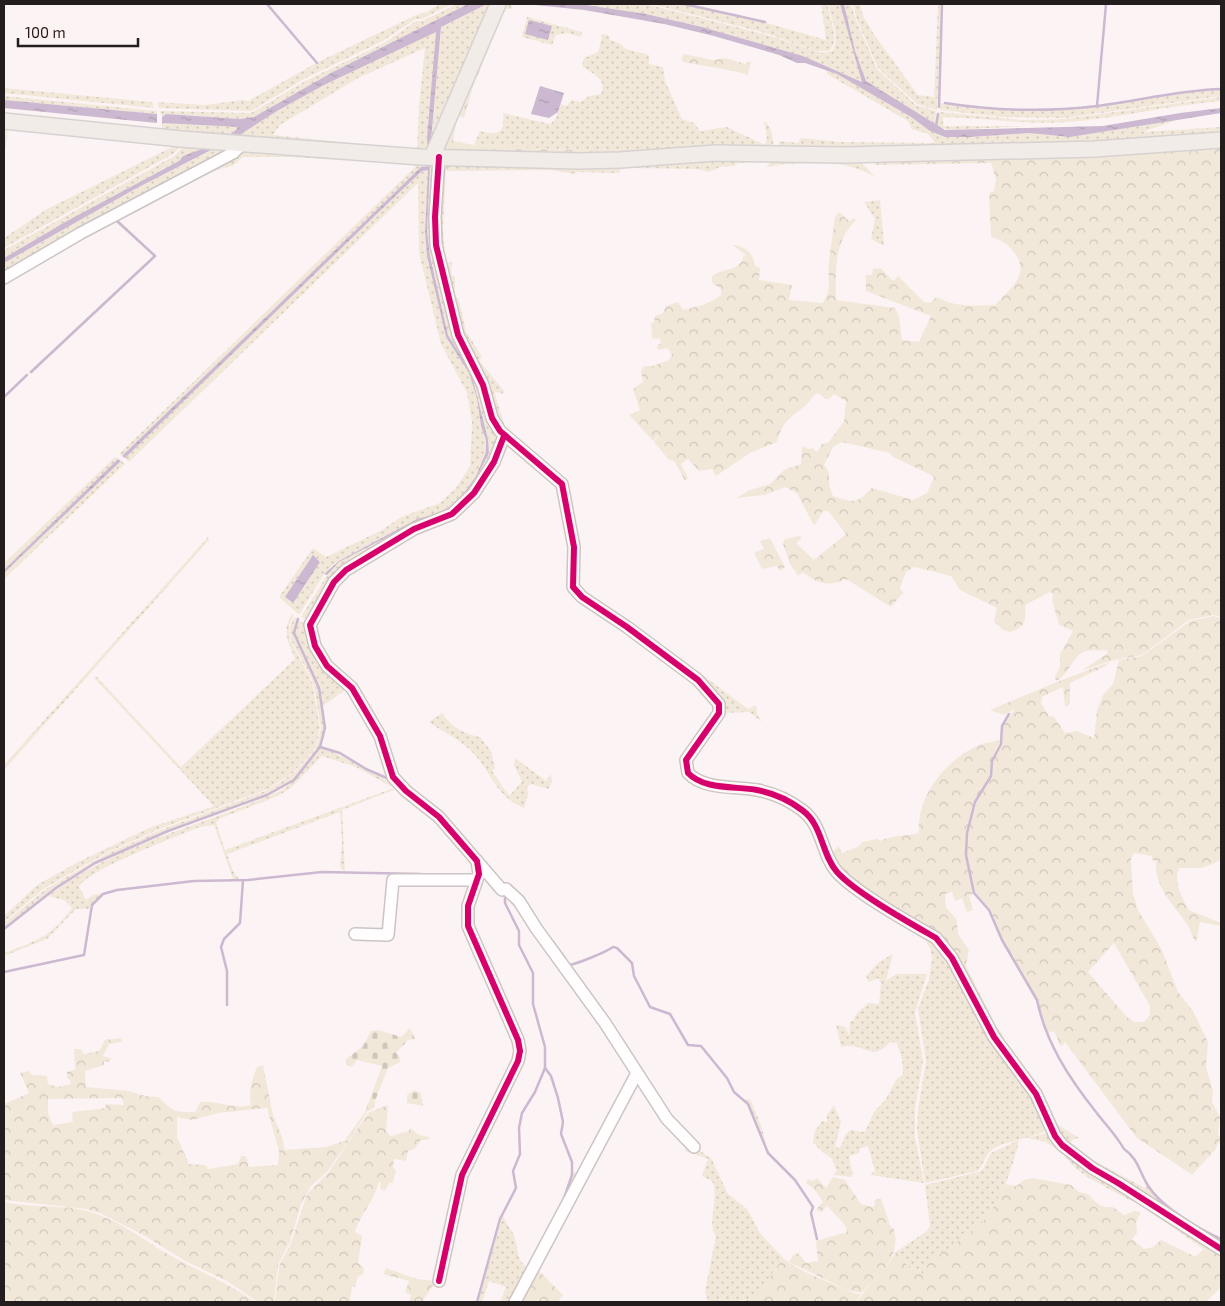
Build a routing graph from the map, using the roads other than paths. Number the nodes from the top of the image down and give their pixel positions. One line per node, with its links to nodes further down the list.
1 (498, 4): 5 (main road)
2 (4, 121): 4 (main road)
3 (1221, 140): 5 (main road)
4 (232, 142): 5 (main road); 6 (street)
5 (430, 157): 7 (street)
6 (4, 278)
7 (504, 436): 8 (street); 13 (street)
8 (478, 861): 9 (street); 11 (street)
9 (476, 880): 10 (street); 14 (street)
10 (355, 934)
11 (638, 1073): 12 (street); 15 (street)
12 (694, 1147)
13 (1221, 1249)
14 (439, 1281)
15 (515, 1302)

